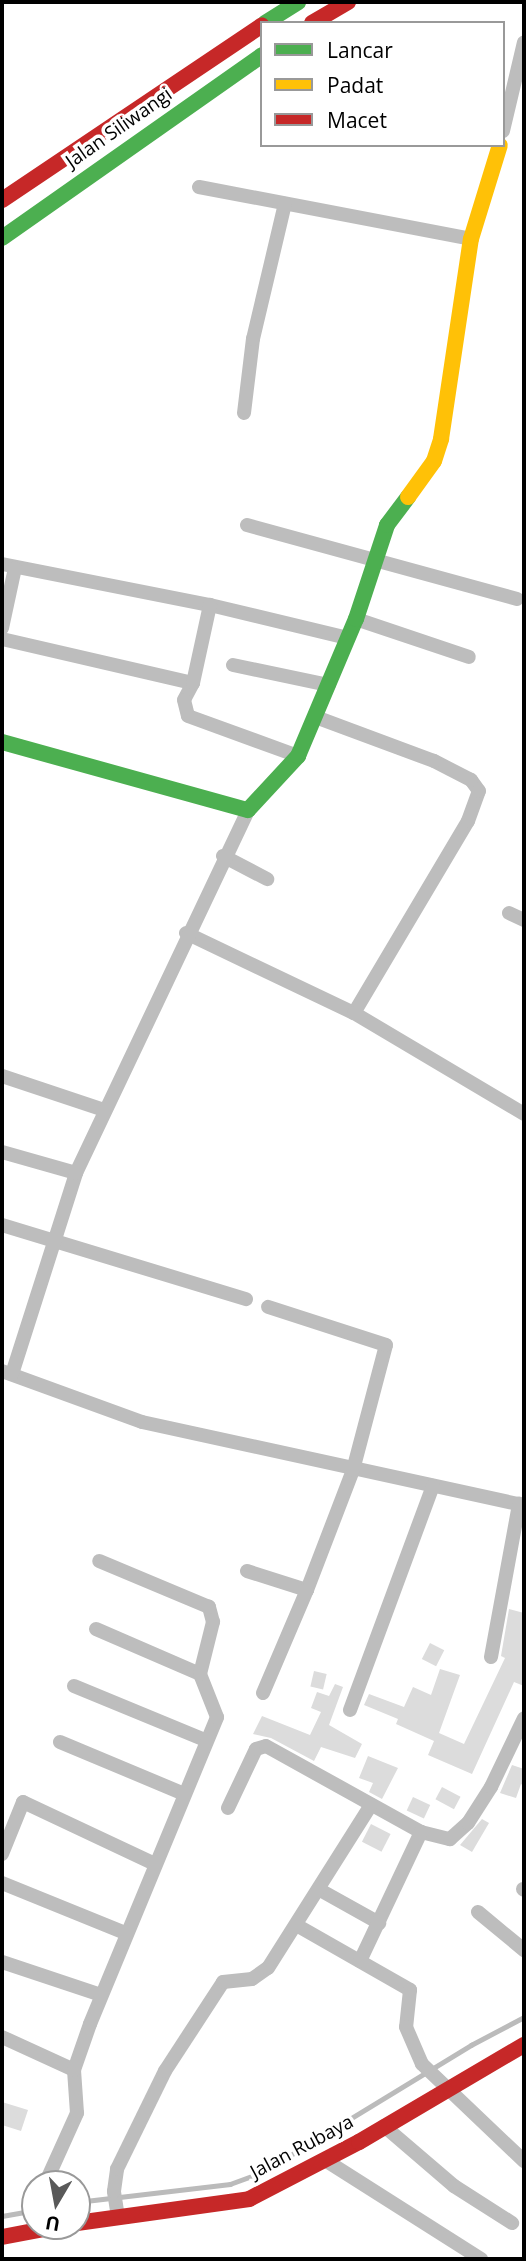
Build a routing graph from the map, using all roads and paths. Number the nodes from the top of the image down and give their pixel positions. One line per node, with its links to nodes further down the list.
1 (298, 2): 3 (street, Jalan Siliwangi)
2 (348, 2): 4 (street)
3 (268, 21)
4 (315, 21)
5 (260, 26): 12 (street, Jalan Siliwangi)
6 (524, 41): 8 (street)
7 (260, 56): 14 (street, Jalan Siliwangi)
8 (507, 86): 9 (street)
9 (505, 108)
10 (499, 147): 15 (street)
11 (199, 187): 13 (street)
12 (2, 200)
13 (285, 204): 15 (street); 16 (street)
14 (2, 238)
15 (471, 239): 18 (street)
16 (244, 413)
17 (247, 525): 18 (street)
18 (375, 558): 20 (street); 22 (street)
19 (8, 566): 21 (street); 23 (street)
20 (517, 599)
21 (210, 605): 24 (street); 28 (street)
22 (356, 618): 24 (street); 26 (street)
23 (2, 628)
24 (347, 638): 29 (street)
25 (2, 639): 28 (street)
26 (469, 657)
27 (233, 665): 29 (street)
28 (193, 683): 32 (street)
29 (329, 685): 30 (street)
30 (316, 717): 32 (street); 39 (street)
31 (2, 742): 33 (street)
32 (298, 756): 33 (street)
33 (248, 810): 34 (street)
34 (223, 856): 35 (street); 38 (street)
35 (267, 880)
36 (509, 913): 37 (street)
37 (524, 920)
38 (186, 933): 39 (street); 41 (street)
39 (354, 1013): 42 (street)
40 (2, 1076): 41 (street)
41 (104, 1110): 44 (street)
42 (524, 1114)
43 (2, 1152): 44 (street)
44 (76, 1173): 46 (street)
45 (2, 1225): 46 (street)
46 (54, 1238): 47 (street); 49 (street)
47 (246, 1299)
48 (268, 1307): 50 (street)
49 (7, 1373): 50 (street)
50 (353, 1470): 51 (street); 55 (street)
51 (433, 1486): 52 (street); 61 (street)
52 (522, 1505): 57 (street)
53 (99, 1561): 58 (street)
54 (247, 1571): 55 (street)
55 (307, 1590): 60 (street)
56 (96, 1629): 58 (street)
57 (491, 1657)
58 (200, 1674): 63 (street)
59 (74, 1686): 63 (street)
60 (263, 1693)
61 (349, 1710)
62 (524, 1717): 65 (street)
63 (205, 1740): 66 (street)
64 (60, 1742): 66 (street)
65 (518, 1742): 69 (street)
66 (182, 1793): 71 (street)
67 (371, 1805): 68 (street); 69 (street); 73 (street)
68 (228, 1808)
69 (421, 1832): 75 (street)
70 (2, 1854): 71 (street)
71 (155, 1864): 77 (street)
72 (2, 1883): 77 (street)
73 (320, 1890): 75 (street); 76 (street)
74 (478, 1912): 78 (street)
75 (379, 1923): 79 (street)
76 (298, 1926): 79 (street); 90 (street)
77 (125, 1933): 81 (street)
78 (524, 1950)
79 (360, 1961): 85 (street)
80 (2, 1962): 81 (street)
81 (101, 1995): 84 (street)
82 (2, 2037): 84 (street)
83 (524, 2045): 85 (street, Jalan Rubaya)
84 (74, 2070): 89 (street)
85 (438, 2084): 86 (street, Jalan Rubaya); 88 (street)
86 (384, 2126): 87 (street, Jalan Rubaya); 92 (street)
87 (325, 2160): 90 (street, Jalan Rubaya); 95 (street)
88 (524, 2161)
89 (52, 2170)
90 (116, 2205): 91 (street, Jalan Rubaya)
91 (91, 2217)
92 (512, 2223)
93 (21, 2232): 94 (street)
94 (2, 2236)
95 (481, 2259)

